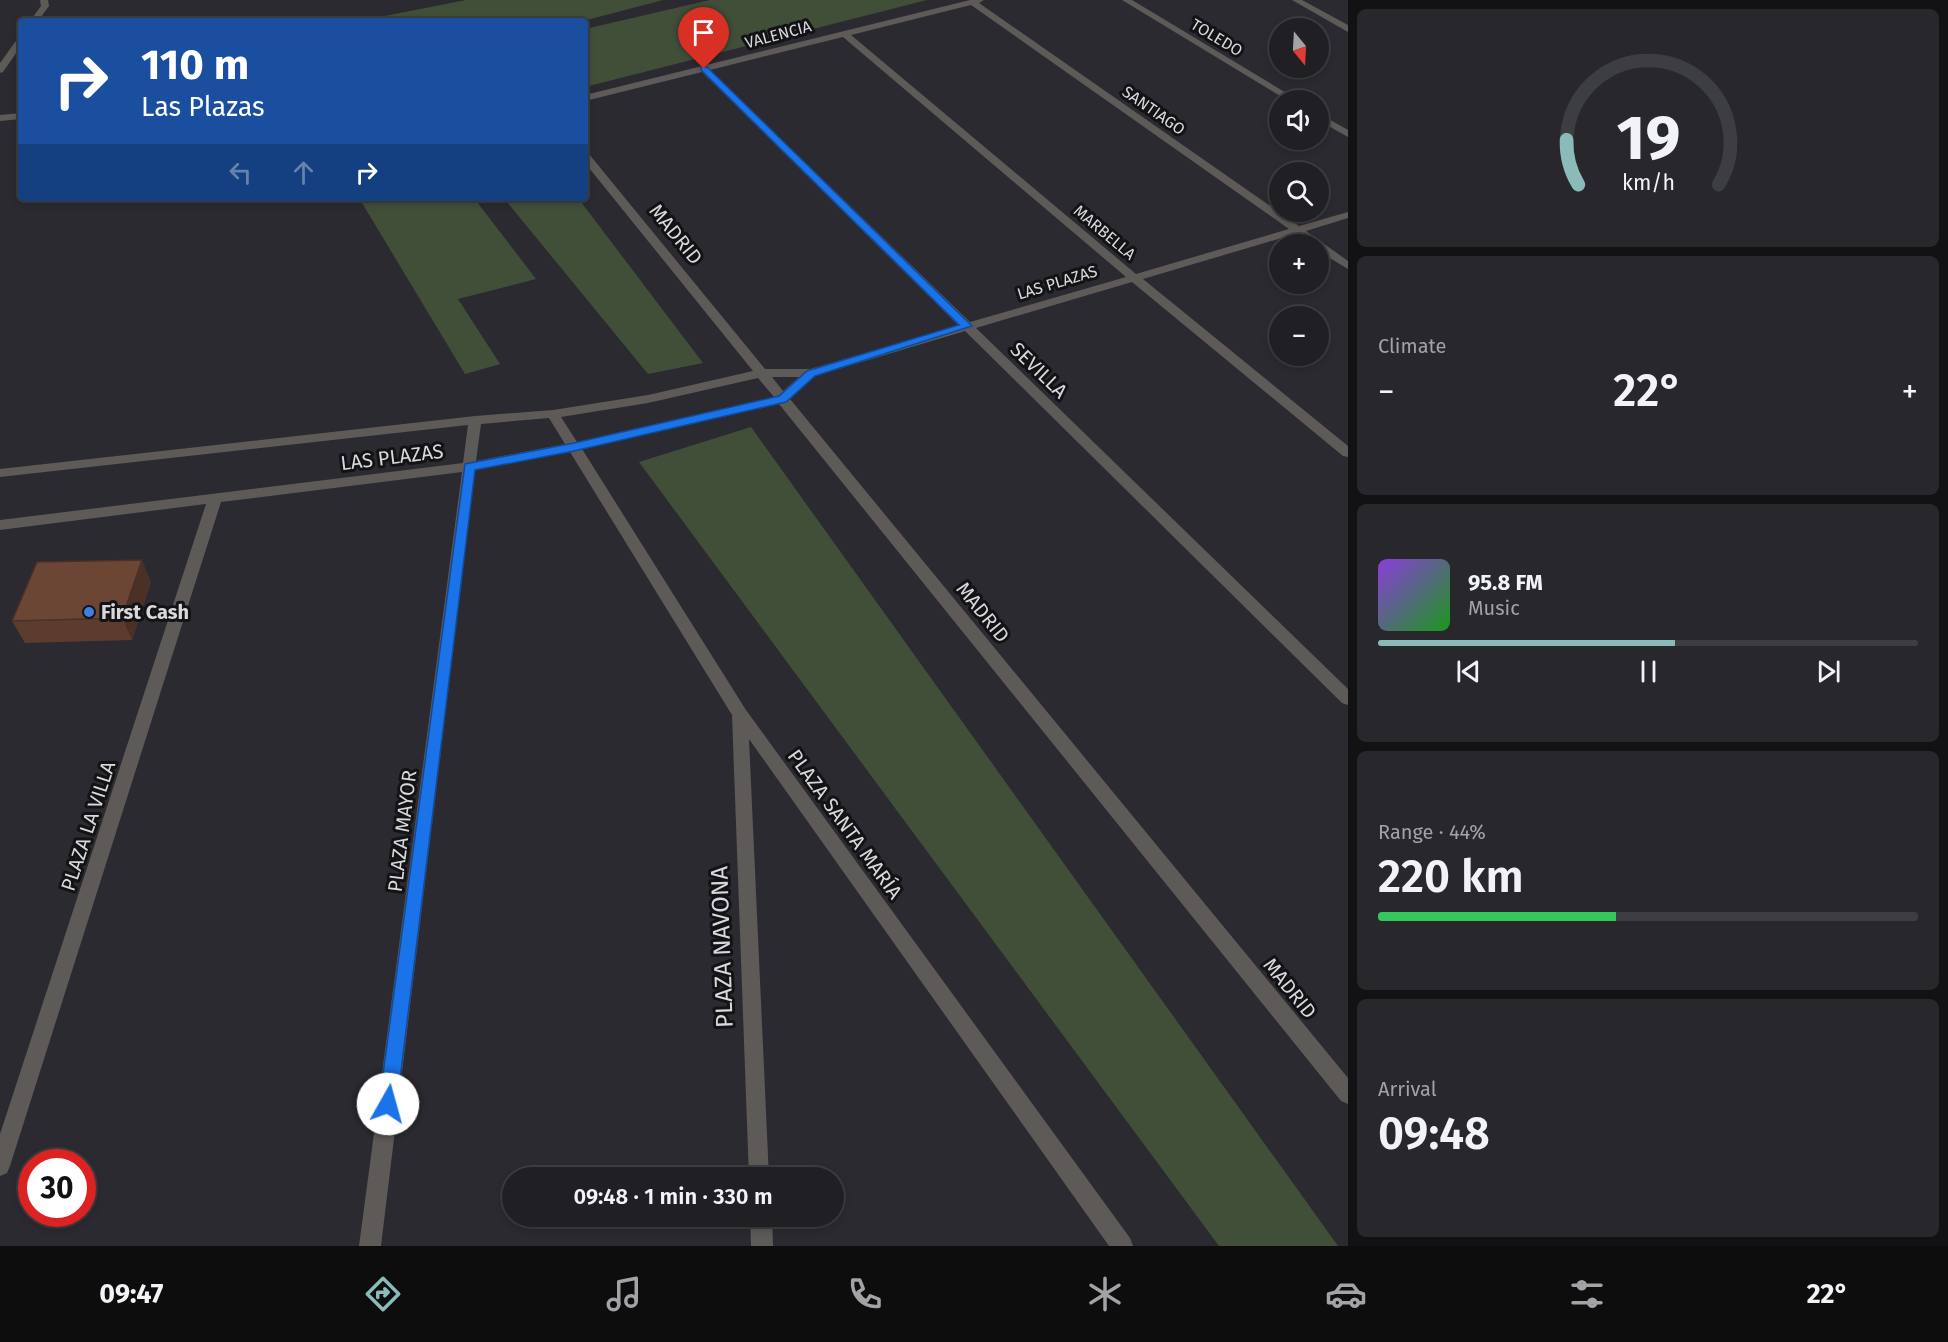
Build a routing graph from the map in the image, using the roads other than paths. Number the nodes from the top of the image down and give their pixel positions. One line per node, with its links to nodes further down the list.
1 (44, 0): 5 (street)
2 (1126, 0): 11 (street, TOLEDO)
3 (1296, 0): 6 (street)
4 (976, 1): 7 (street, VALENCIA); 19 (street, SANTIAGO)
5 (36, 18)
6 (1348, 29)
7 (844, 33): 9 (street, VALENCIA); 23 (street, MARBELLA)
8 (18, 44): 10 (street)
9 (704, 69): 12 (street, VALENCIA); 24 (street, SEVILLA)
10 (0, 70)
11 (1276, 90)
12 (588, 97)
13 (18, 116): 14 (street)
14 (0, 118)
15 (1329, 123): 16 (street)
16 (1348, 134)
17 (588, 160): 25 (street, MADRID)
18 (1348, 215): 19 (street, LAS PLAZAS)
19 (1296, 230): 20 (street, SANTIAGO); 23 (street, LAS PLAZAS)
20 (1302, 234)
21 (1329, 253): 22 (street, SANTIAGO)
22 (1348, 266)
23 (1133, 277): 24 (street, LAS PLAZAS); 31 (street, MARBELLA)
24 (967, 326): 26 (street, LAS PLAZAS); 36 (street, SEVILLA)
25 (762, 373): 26 (street, LAS PLAZAS); 27 (street, MADRID); 28 (street, LAS PLAZAS)
26 (811, 373): 27 (street, LAS PLAZAS)
27 (782, 399): 30 (street, LAS PLAZAS); 38 (street, MADRID)
28 (553, 414): 29 (street, LAS PLAZAS); 30 (street, PLAZA SANTA MARÍA)
29 (475, 420): 32 (street, PLAZA MAYOR); 33 (street, LAS PLAZAS)
30 (574, 447): 32 (street, LAS PLAZAS); 37 (street, PLAZA SANTA MARÍA)
31 (1348, 453)
32 (469, 467): 34 (street, LAS PLAZAS); 42 (street, PLAZA MAYOR)
33 (0, 473)
34 (215, 499): 35 (street, LAS PLAZAS); 39 (street, PLAZA LA VILLA)
35 (0, 525)
36 (1348, 699)
37 (740, 714): 40 (street, PLAZA NAVONA); 44 (street, PLAZA SANTA MARÍA)
38 (1348, 1094)
39 (0, 1166)
40 (759, 1167)
41 (761, 1227): 43 (street)
42 (370, 1246)
43 (762, 1246)
44 (1122, 1246)

